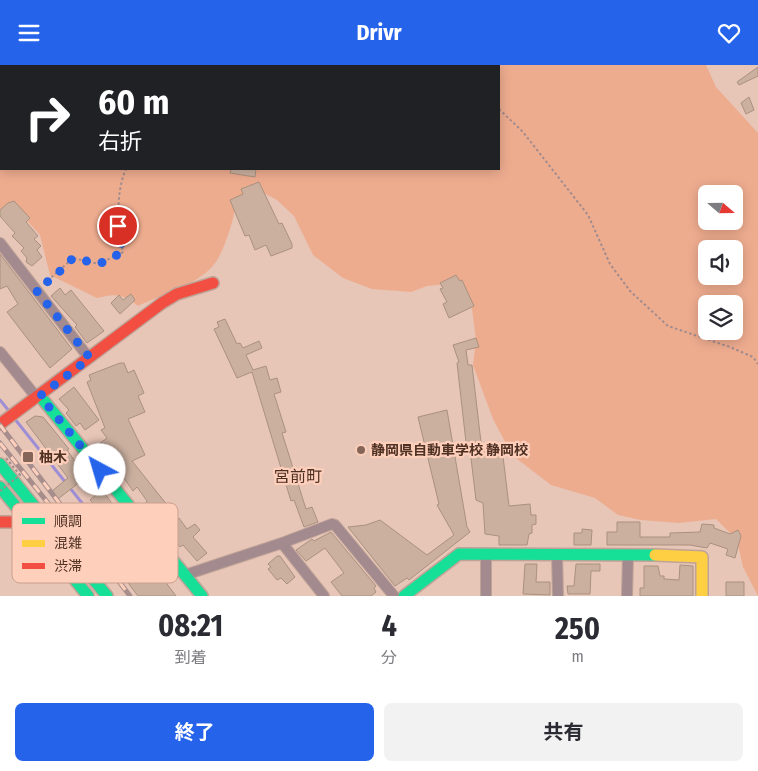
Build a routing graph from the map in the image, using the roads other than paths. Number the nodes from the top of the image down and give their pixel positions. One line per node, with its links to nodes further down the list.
1 (0, 243): 4 (street)
2 (213, 283): 4 (main road)
3 (0, 352): 5 (street)
4 (90, 358): 5 (main road)
5 (39, 397): 6 (main road); 13 (main road)
6 (0, 424)
7 (3, 461): 9 (main road)
8 (0, 487): 10 (main road)
9 (20, 489): 11 (main road); 12 (main road)
10 (13, 503)
11 (23, 503)
12 (32, 503)
13 (126, 503)
14 (282, 543): 19 (street); 25 (street); 26 (street)
15 (486, 554): 16 (main road); 27 (main road); 28 (street)
16 (557, 555): 17 (main road); 29 (street)
17 (628, 555): 30 (street); 31 (main road)
18 (178, 566): 19 (main road)
19 (185, 575): 24 (main road)
20 (77, 583): 22 (main road)
21 (97, 583): 23 (main road)
22 (88, 596)
23 (107, 596)
24 (202, 596)
25 (324, 596)
26 (394, 596)
27 (404, 596)
28 (486, 596)
29 (558, 596)
30 (627, 596)
31 (702, 596)

